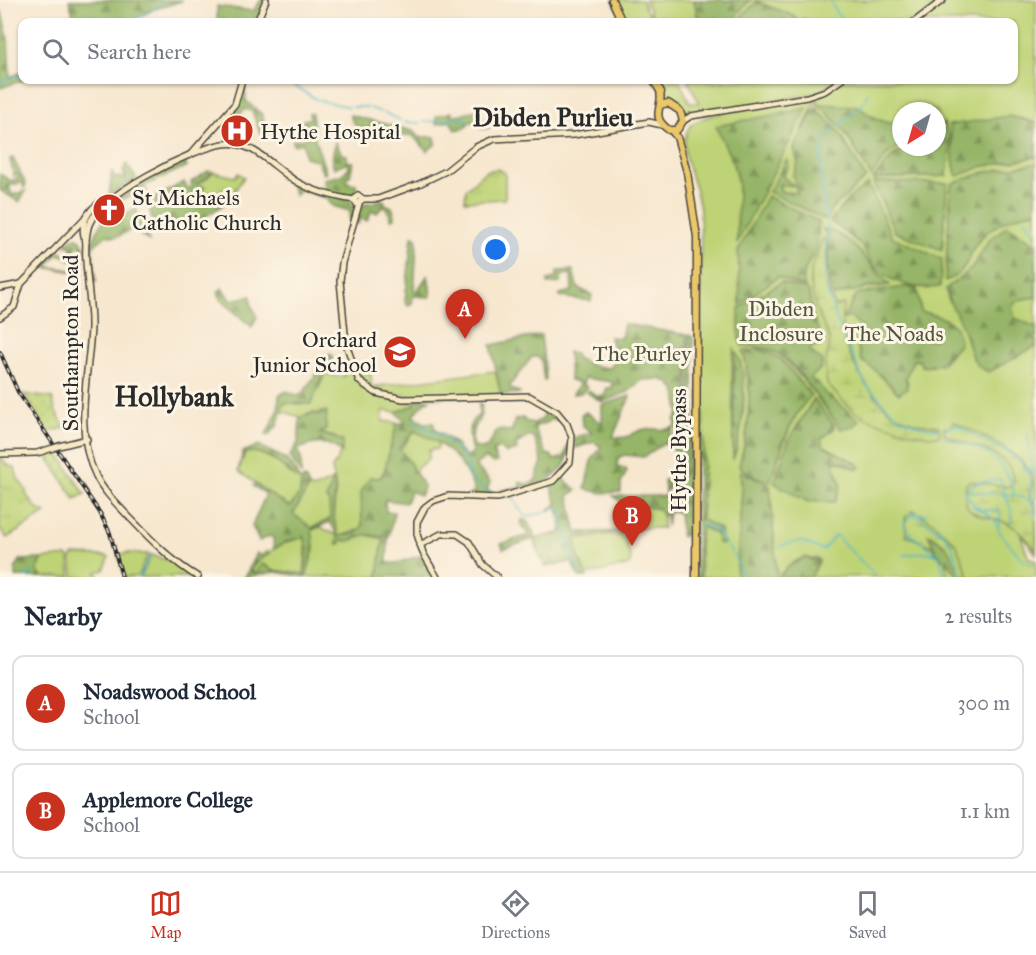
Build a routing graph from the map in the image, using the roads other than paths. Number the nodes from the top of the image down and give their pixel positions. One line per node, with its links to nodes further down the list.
1 (266, 0): 4 (street)
2 (612, 0): 5 (main road)
3 (943, 0): 6 (street)
4 (259, 18)
5 (620, 18)
6 (919, 18)
7 (241, 84): 20 (street)
8 (656, 84): 10 (main road)
9 (835, 84): 15 (street)
10 (660, 90): 11 (main road); 12 (main road)
11 (668, 103): 12 (main road); 13 (main road)
12 (660, 105): 14 (main road)
13 (680, 111): 15 (street); 17 (main road)
14 (657, 115): 16 (street); 18 (main road)
15 (692, 116): 17 (street)
16 (649, 122): 18 (street); 24 (street)
17 (681, 124): 19 (main road); 21 (main road, Hythe Bypass)
18 (663, 125): 19 (main road)
19 (672, 131): 21 (main road, Hythe Bypass)
20 (204, 142): 22 (street); 23 (street)
21 (680, 146): 39 (main road, Hythe Bypass)
22 (205, 151): 23 (street); 24 (street)
23 (186, 158): 25 (street, Southampton Road)
24 (359, 201): 35 (street)
25 (97, 210): 26 (street, Southampton Road); 27 (street); 29 (street, Southampton Road)
26 (85, 219): 27 (street, Southampton Road); 28 (street)
27 (82, 231): 28 (street); 29 (street, Southampton Road)
28 (73, 233): 30 (street)
29 (86, 243): 33 (street, Southampton Road)
30 (21, 284): 31 (street); 32 (street)
31 (0, 288)
32 (0, 317)
33 (87, 439): 34 (street); 36 (street, Southampton Road)
34 (0, 454)
35 (420, 545): 37 (street); 38 (street)
36 (198, 577)
37 (437, 577)
38 (497, 577)
39 (696, 577)

